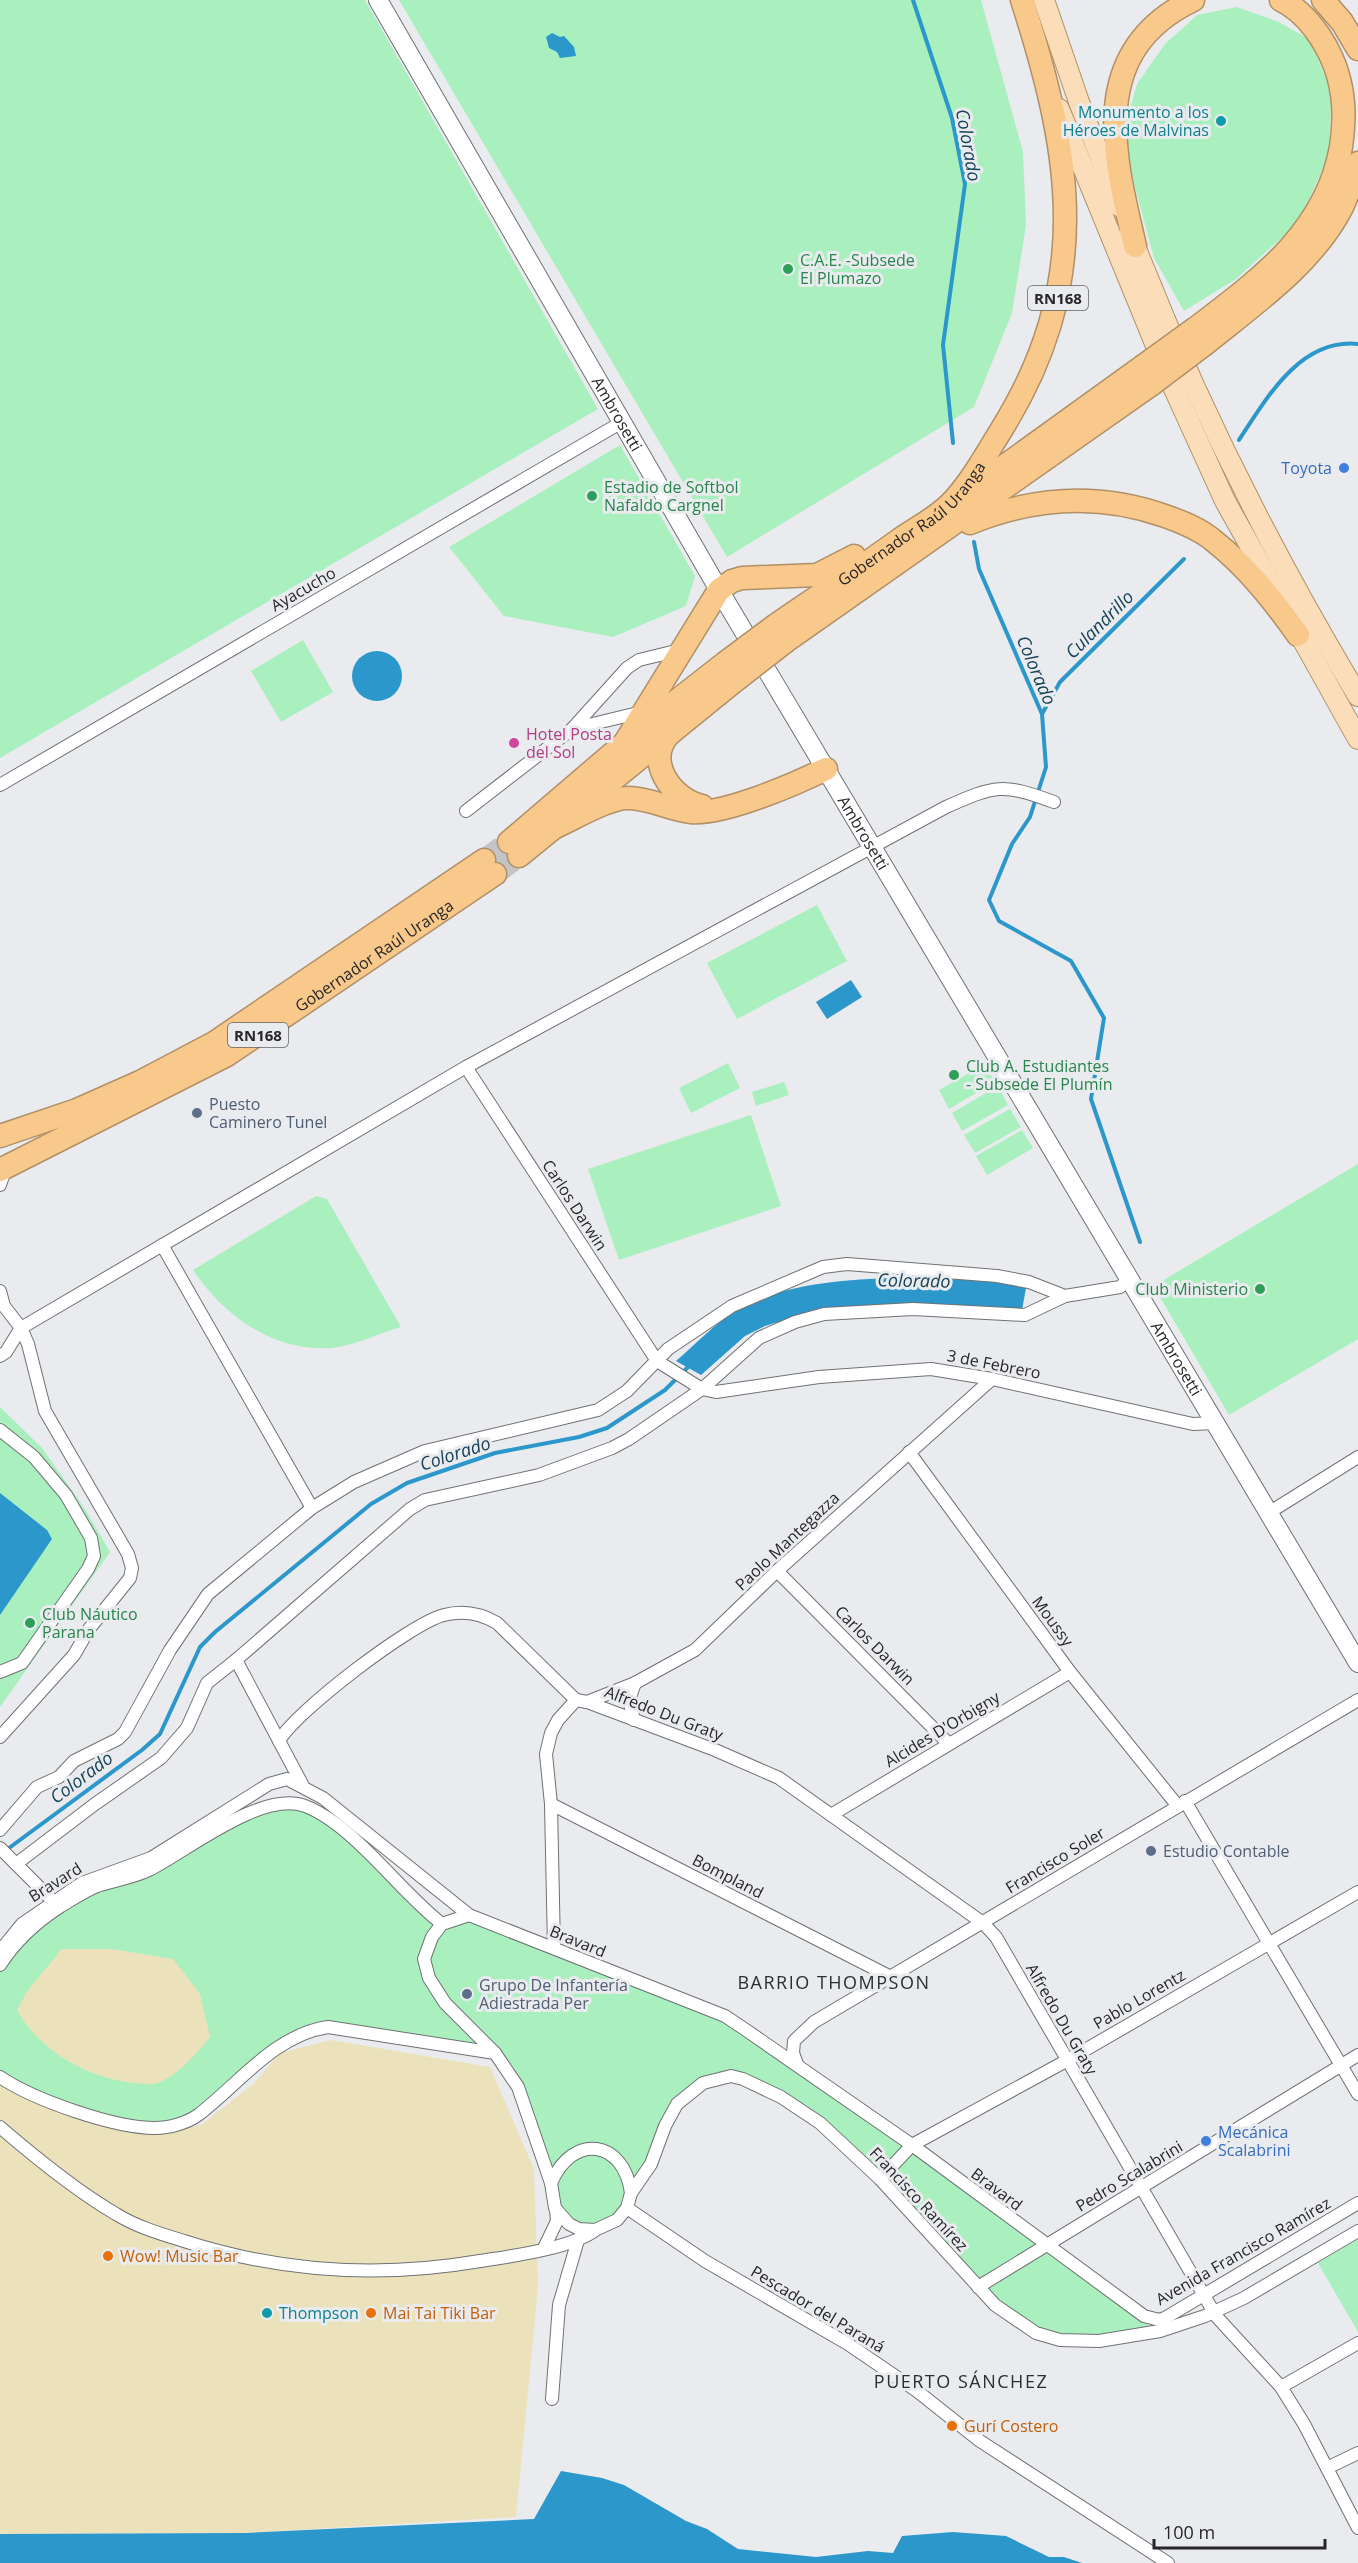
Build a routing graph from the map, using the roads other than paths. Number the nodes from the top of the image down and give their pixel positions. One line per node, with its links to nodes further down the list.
1 (378, 0): 13 (street, Ambrosetti)
2 (1022, 0): 8 (highway, Gobernador Raúl Uranga / RN168)
3 (1044, 0): 10 (main road)
4 (1193, 0): 10 (highway)
5 (1281, 0): 11 (highway)
6 (1323, 0): 7 (highway)
7 (1358, 49)
8 (1043, 64): 14 (highway, Gobernador Raúl Uranga / RN168); 19 (main road, Gobernador Raúl Uranga)
9 (1358, 163): 11 (highway)
10 (1135, 246): 21 (main road)
11 (1200, 336): 12 (highway, bridge)
12 (1147, 376): 14 (highway); 15 (highway, Gobernador Raúl Uranga / RN168)
13 (622, 422): 17 (street, Ambrosetti); 28 (street, Ayacucho)
14 (948, 506): 16 (highway, Gobernador Raúl Uranga / RN168)
15 (938, 535): 18 (highway, Gobernador Raúl Uranga / RN168); 19 (highway)
16 (902, 538): 17 (highway); 18 (highway, Gobernador Raúl Uranga / RN168)
17 (719, 590): 20 (highway); 27 (street, Ambrosetti)
18 (781, 633): 23 (highway, Gobernador Raúl Uranga / RN168, bridge)
19 (1298, 635): 25 (main road, Gobernador Raúl Uranga)
20 (680, 650): 22 (highway); 24 (street)
21 (1358, 696)
22 (643, 712): 23 (street); 24 (street); 26 (highway)
23 (678, 712): 26 (highway, Gobernador Raúl Uranga / RN168); 30 (highway); 32 (highway, Gobernador Raúl Uranga / RN168)
24 (572, 729): 31 (street)
25 (1358, 739)
26 (624, 744): 32 (highway, Gobernador Raúl Uranga / RN168)
27 (826, 769): 30 (highway); 33 (street, Ambrosetti)
28 (0, 785)
29 (1053, 802): 33 (street)
30 (722, 808): 32 (highway)
31 (466, 811)
32 (552, 828)
33 (872, 846): 34 (street); 38 (street, Ambrosetti)
34 (466, 1067): 37 (street); 43 (street, Carlos Darwin)
35 (0, 1136): 36 (highway, Gobernador Raúl Uranga / RN168)
36 (2, 1174)
37 (162, 1245): 41 (street); 50 (street)
38 (1130, 1278): 40 (street); 46 (street, Ambrosetti)
39 (0, 1291): 41 (street)
40 (1065, 1296): 43 (street); 45 (street)
41 (21, 1328): 42 (street); 61 (street)
42 (0, 1356)
43 (661, 1364): 45 (street); 50 (street)
44 (992, 1379): 45 (street, 3 de Febrero); 46 (street, 3 de Febrero); 48 (street, Paolo Mantegazza)
45 (697, 1386): 53 (street)
46 (1216, 1423): 51 (street, Ambrosetti)
47 (0, 1430): 55 (street)
48 (909, 1452): 52 (street, Paolo Mantegazza); 56 (street, Moussy)
49 (1358, 1457): 51 (street)
50 (312, 1508): 68 (street)
51 (1270, 1512): 54 (street, Ambrosetti)
52 (777, 1571): 57 (street, Paolo Mantegazza); 63 (street, Carlos Darwin)
53 (236, 1660): 62 (street); 70 (street)
54 (1358, 1663)
55 (0, 1672)
56 (1070, 1672): 63 (street, Alcides D'Orbigny); 65 (street, Moussy)
57 (635, 1683): 59 (street, Paolo Mantegazza); 60 (street)
58 (1358, 1700): 65 (street, Francisco Soler)
59 (582, 1701): 60 (street, Alfredo Du Graty); 62 (street); 66 (street, Paolo Mantegazza)
60 (634, 1720): 67 (street, Alfredo Du Graty)
61 (0, 1737)
62 (279, 1741): 64 (street)
63 (948, 1743): 67 (street, Alcides D'Orbigny)
64 (303, 1785): 72 (street, Bravard); 73 (street, Bravard)
65 (1181, 1803): 74 (street, Francisco Soler); 76 (street, Moussy)
66 (551, 1804): 77 (street, Paolo Mantegazza); 80 (street, Bompland)
67 (831, 1815): 74 (street, Alfredo Du Graty)
68 (0, 1830)
69 (0, 1848): 70 (street)
70 (16, 1864): 72 (street)
71 (1358, 1892): 76 (street, Pablo Lorentz)
72 (56, 1904): 75 (street, Bravard); 78 (street, Bravard); 79 (street, Bravard)
73 (469, 1915): 75 (street); 77 (street, Bravard)
74 (983, 1923): 80 (street, Francisco Soler); 83 (street, Alfredo Du Graty)
75 (442, 1924): 81 (street)
76 (1268, 1943): 83 (street, Pablo Lorentz); 85 (street, Moussy)
77 (554, 1948): 84 (street, Bravard)
78 (0, 1951)
79 (0, 1965)
80 (891, 1977): 84 (street, Francisco Soler)
81 (495, 2053): 86 (street); 91 (street)
82 (1358, 2055): 85 (street, Pedro Scalabrini)
83 (1066, 2061): 89 (street, Pablo Lorentz); 92 (street, Alfredo Du Graty)
84 (797, 2064): 89 (street, Bravard)
85 (1341, 2065): 87 (street, Moussy); 92 (street, Pedro Scalabrini)
86 (2, 2080)
87 (1358, 2094)
88 (0, 2127): 101 (street)
89 (912, 2145): 90 (street, Pablo Lorentz); 100 (street, Bravard)
90 (880, 2179): 93 (street, Francisco Ramírez); 102 (street, Francisco Ramírez)
91 (551, 2183): 93 (street); 95 (street)
92 (1142, 2188): 100 (street, Pedro Scalabrini); 103 (street, Alfredo Du Graty)
93 (632, 2193): 96 (street)
94 (1358, 2203): 103 (street, Avenida Francisco Ramírez)
95 (555, 2208): 97 (street); 101 (street)
96 (627, 2208): 97 (street); 113 (street, Pescador del Paraná)
97 (595, 2230): 99 (street)
98 (1358, 2230): 104 (street, Avenida Francisco Ramírez)
99 (578, 2240): 101 (street); 109 (street)
100 (1046, 2246): 102 (street, Pedro Scalabrini); 105 (street, Bravard)
101 (544, 2248)
102 (978, 2287): 106 (street, Francisco Ramírez)
103 (1205, 2296): 104 (street, Alfredo Du Graty); 105 (street, Avenida Francisco Ramírez)
104 (1214, 2313): 106 (street, Avenida Francisco Ramírez); 108 (street, Alfredo Du Graty)
105 (1143, 2316)
106 (1142, 2334)
107 (1358, 2343): 108 (street)
108 (1281, 2388): 111 (street, Alfredo Du Graty)
109 (552, 2399)
110 (1358, 2453): 111 (street)
111 (1327, 2468): 112 (street, Alfredo Du Graty)
112 (1358, 2528)
113 (1168, 2563)

